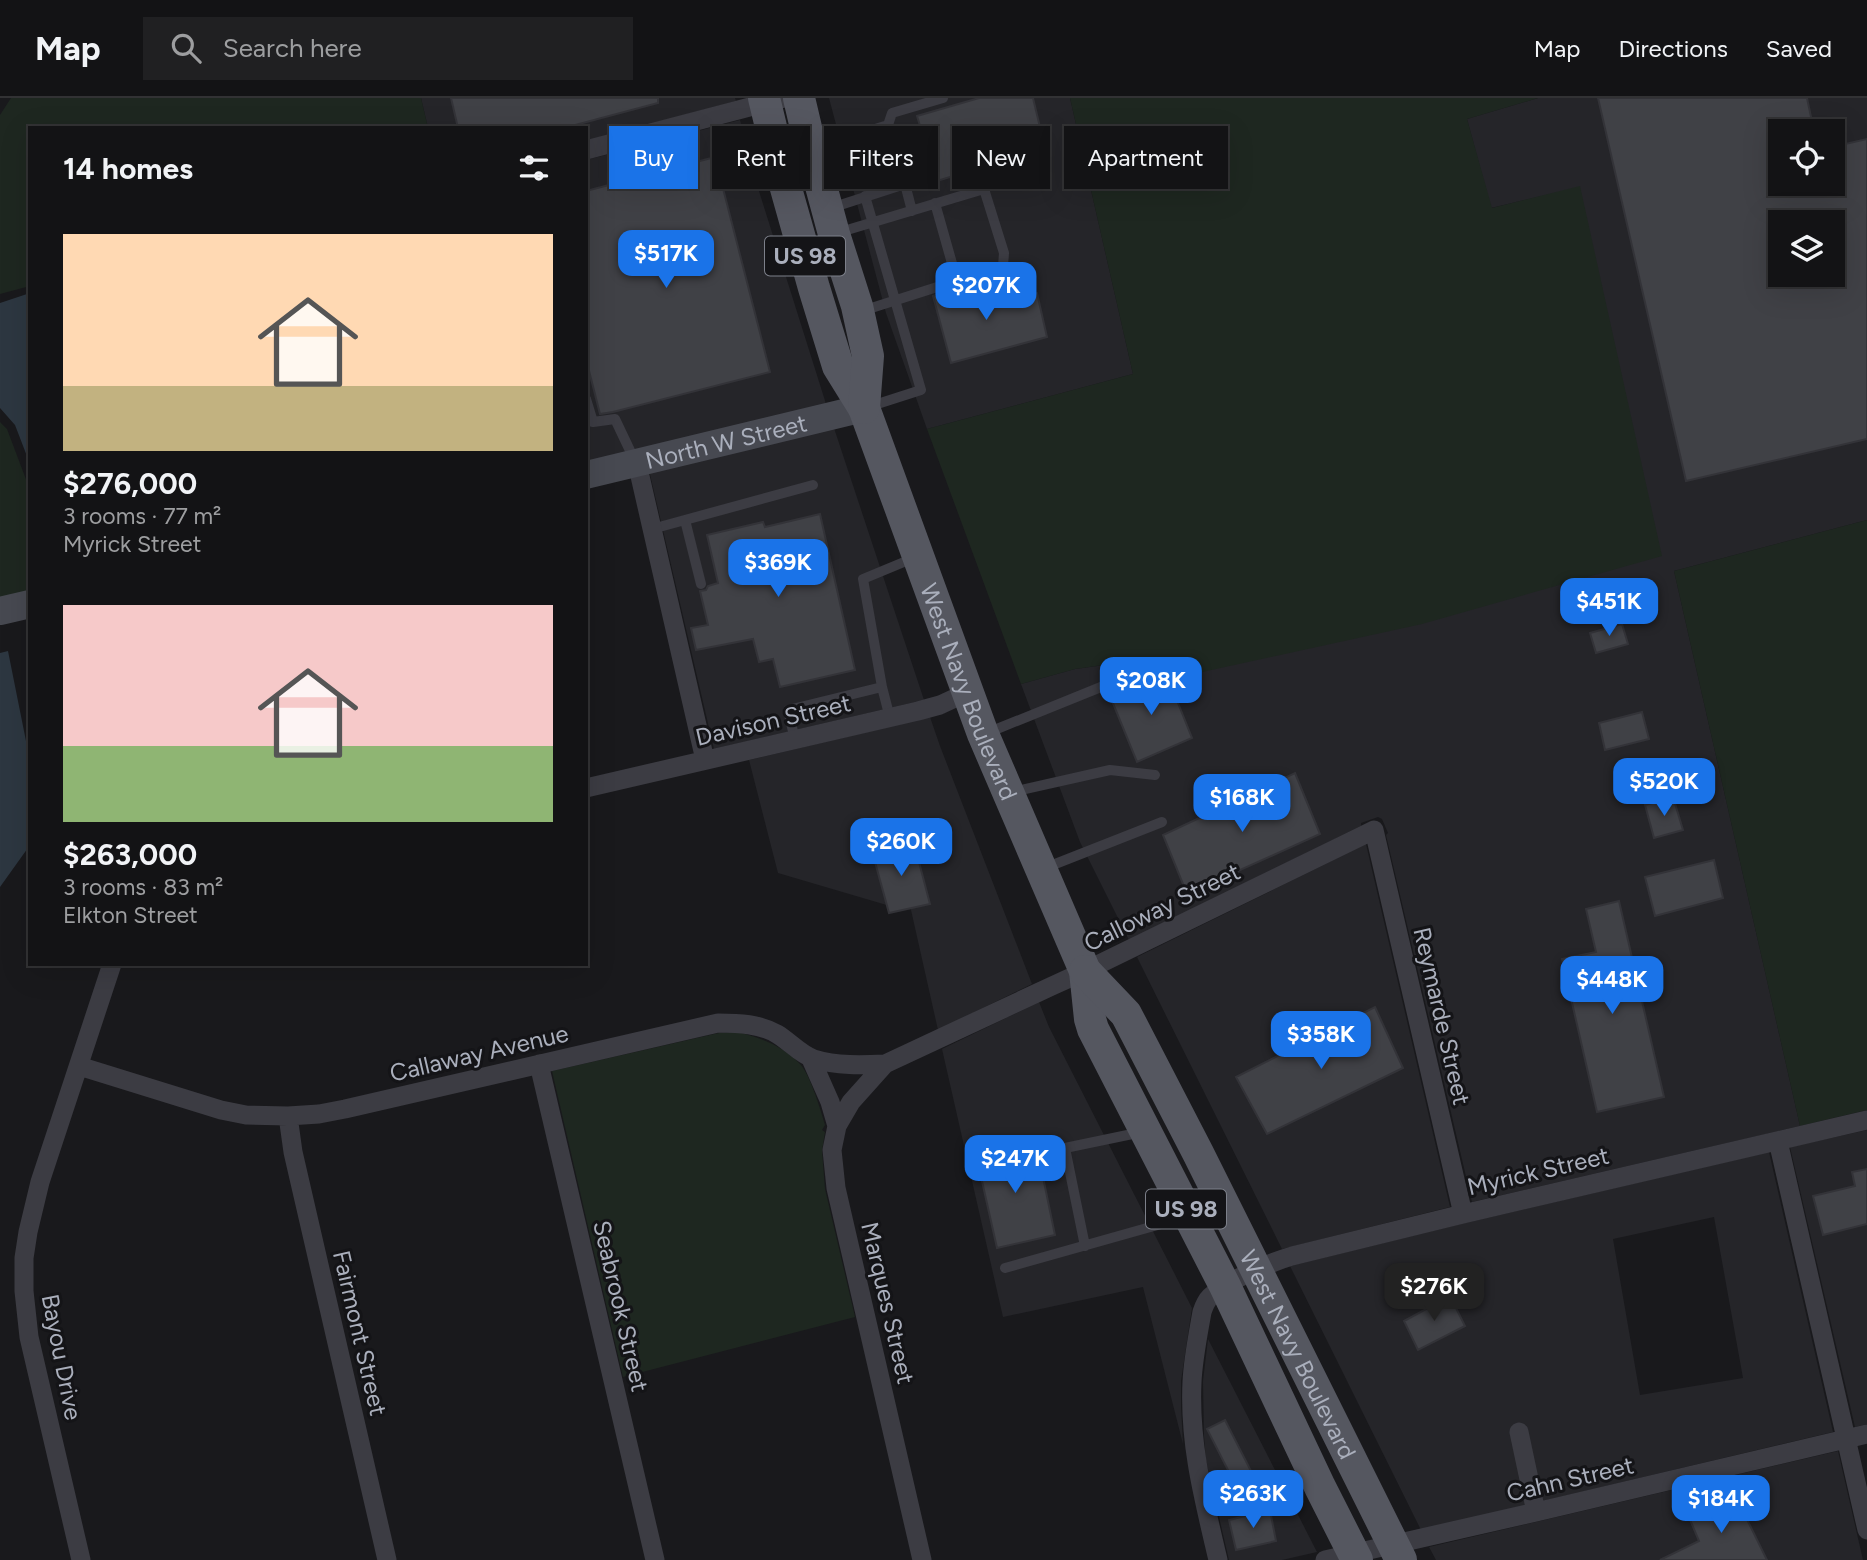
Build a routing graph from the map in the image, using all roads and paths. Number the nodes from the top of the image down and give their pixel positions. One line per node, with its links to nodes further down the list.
1 (799, 98): 6 (main road, West Navy Boulevard / US 98)
2 (943, 98): 4 (lane)
3 (771, 100): 5 (street); 18 (main road, West Navy Boulevard / US 98)
4 (888, 125): 6 (lane)
5 (588, 149)
6 (811, 149): 12 (main road, West Navy Boulevard / US 98)
7 (890, 189): 9 (lane)
8 (906, 189): 11 (lane)
9 (865, 197): 12 (lane); 13 (lane)
10 (935, 204): 11 (lane); 14 (lane); 14 (lane)
11 (912, 211): 13 (lane)
12 (831, 222): 13 (lane); 16 (main road, West Navy Boulevard / US 98)
13 (873, 222): 15 (lane)
14 (957, 281): 15 (lane)
15 (895, 301): 16 (lane); 18 (lane)
16 (858, 312): 18 (main road, West Navy Boulevard / US 98)
17 (588, 406): 19 (lane)
18 (864, 408): 19 (main road, North W Street); 24 (main road, West Navy Boulevard / US 98)
19 (636, 463): 20 (main road, North W Street); 23 (street)
20 (588, 475)
21 (813, 485): 22 (lane)
22 (685, 520): 23 (lane); 25 (lane)
23 (652, 529): 34 (street)
24 (917, 556): 29 (lane); 30 (main road, West Navy Boulevard / US 98)
25 (701, 584)
26 (28, 604): 27 (main road)
27 (0, 611)
28 (1133, 674): 32 (lane)
29 (882, 687): 31 (lane); 33 (lane)
30 (968, 692): 31 (street, Davison Street); 32 (main road, West Navy Boulevard / US 98)
31 (890, 718): 33 (street, Davison Street)
32 (983, 734): 37 (main road, West Navy Boulevard / US 98)
33 (795, 740): 34 (street, Davison Street)
34 (705, 760): 36 (street, Davison Street)
35 (1155, 775): 37 (lane)
36 (588, 788)
37 (1008, 793): 40 (main road, West Navy Boulevard / US 98)
38 (1161, 822): 40 (lane)
39 (1374, 830): 42 (street, Calloway Street); 52 (street, Reymarde Street)
40 (1041, 870): 42 (main road, West Navy Boulevard / US 98)
41 (112, 966): 46 (street, Bayou Drive)
42 (1086, 971): 45 (street, Callaway Avenue); 50 (main road, West Navy Boulevard / US 98); 56 (main road, West Navy Boulevard / US 98)
43 (811, 1059): 44 (street, Callaway Avenue); 45 (street, Callaway Avenue); 49 (street, Marques Street)
44 (539, 1064): 47 (street, Callaway Avenue); 67 (street, Seabrook Street)
45 (885, 1064): 49 (street, Callaway Avenue)
46 (79, 1066): 47 (street, Callaway Avenue); 65 (street, Bayou Drive)
47 (288, 1116): 66 (street, Fairmont Street)
48 (1867, 1120): 51 (street, Myrick Street)
49 (837, 1126): 68 (street, Marques Street)
50 (1146, 1132): 53 (main road, West Navy Boulevard / US 98); 54 (lane)
51 (1777, 1141): 52 (street, Myrick Street); 60 (street)
52 (1463, 1214): 56 (street, Myrick Street)
53 (1190, 1216): 54 (lane); 57 (main road, West Navy Boulevard / US 98)
54 (1085, 1246): 55 (lane)
55 (1005, 1268)
56 (1256, 1270): 57 (street, Myrick Street); 63 (main road, West Navy Boulevard / US 98)
57 (1225, 1286): 64 (main road, West Navy Boulevard / US 98); 69 (street)
58 (1519, 1432): 61 (street)
59 (1867, 1434): 60 (street, Cahn Street)
60 (1846, 1439): 61 (street, Cahn Street); 62 (street)
61 (1536, 1512): 63 (street, Cahn Street)
62 (1867, 1530)
63 (1397, 1553): 64 (street, Cahn Street)
64 (1346, 1558)
65 (81, 1560)
66 (387, 1560)
67 (654, 1560)
68 (922, 1560)
69 (1218, 1560)

